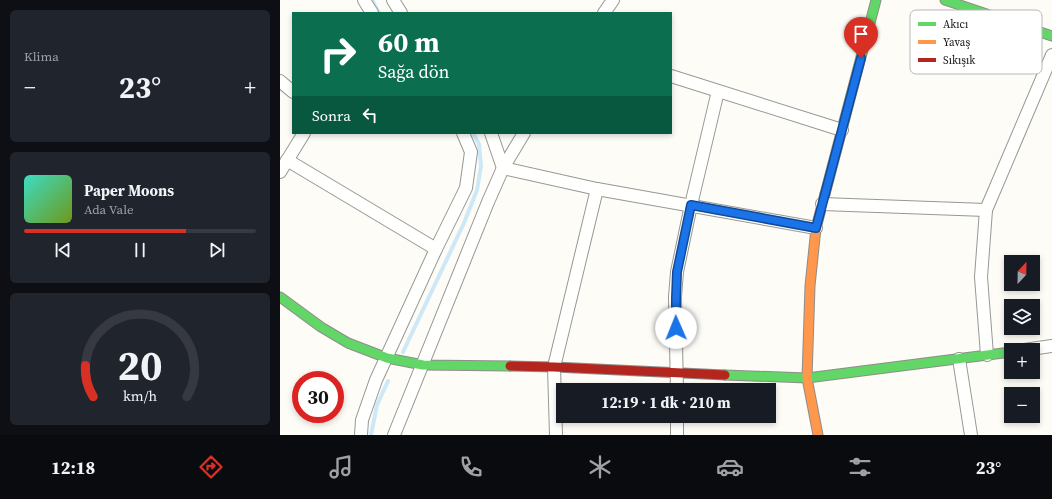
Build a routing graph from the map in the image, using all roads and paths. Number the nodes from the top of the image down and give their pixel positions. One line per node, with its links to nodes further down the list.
1 (364, 0): 6 (street)
2 (613, 0): 7 (street)
3 (876, 0): 15 (street)
4 (945, 0): 5 (street)
5 (975, 10)
6 (371, 12)
7 (605, 12)
8 (1042, 33): 9 (street)
9 (1052, 36)
10 (1052, 55): 26 (street)
11 (672, 76): 13 (street)
12 (280, 81): 14 (street)
13 (718, 90): 15 (street); 25 (street)
14 (292, 91)
15 (842, 130): 24 (street)
16 (303, 134): 20 (street)
17 (463, 134): 28 (street)
18 (491, 134): 21 (street)
19 (523, 134): 21 (street)
20 (286, 160): 22 (street); 28 (street)
21 (503, 168): 23 (street); 36 (street)
22 (280, 172)
23 (597, 189): 25 (street); 37 (street)
24 (822, 204): 26 (street); 27 (street)
25 (691, 205): 27 (street); 38 (street)
26 (986, 210): 33 (street)
27 (816, 228): 39 (street)
28 (436, 249): 34 (street)
29 (280, 297): 34 (street)
30 (1052, 346): 31 (street)
31 (1040, 348)
32 (1004, 353): 33 (street)
33 (987, 355): 35 (street)
34 (387, 358): 36 (street); 42 (street)
35 (959, 359): 39 (street); 47 (street)
36 (423, 365): 37 (street); 43 (street)
37 (554, 367): 38 (street); 44 (street)
38 (677, 373): 39 (street); 40 (street)
39 (807, 378): 46 (street)
40 (677, 383)
41 (677, 423): 45 (street)
42 (361, 435)
43 (394, 435)
44 (556, 435)
45 (677, 435)
46 (818, 435)
47 (971, 435)

